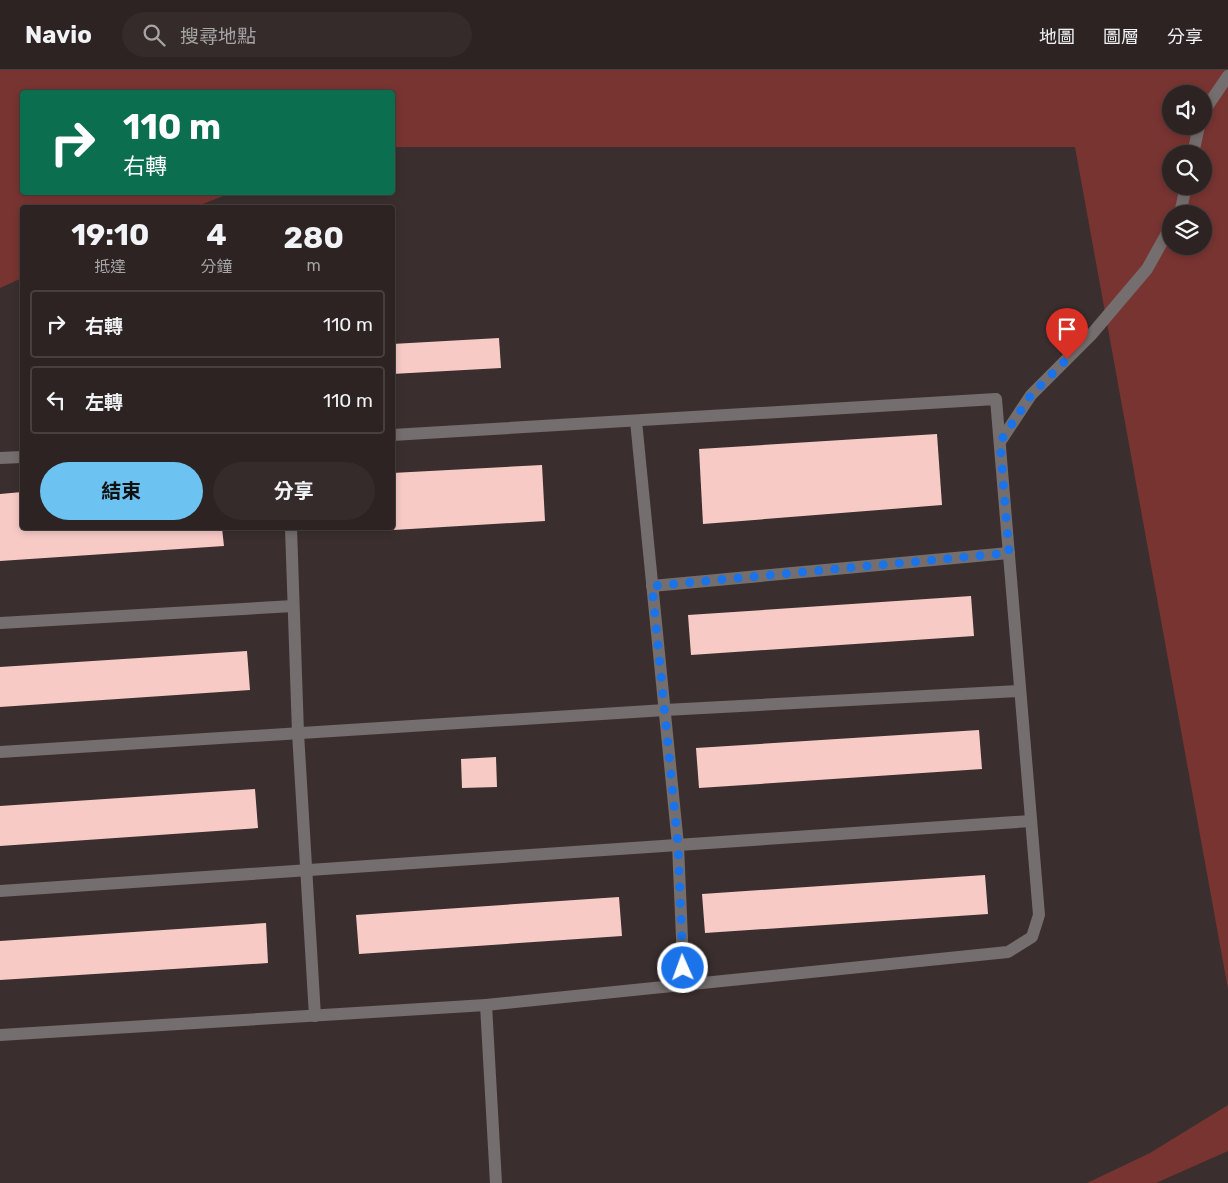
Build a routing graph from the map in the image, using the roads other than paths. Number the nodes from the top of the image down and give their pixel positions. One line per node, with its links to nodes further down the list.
1 (1228, 76): 2 (lane)
2 (1212, 99)
3 (1162, 242): 6 (lane)
4 (636, 421): 5 (lane); 6 (lane); 11 (lane)
5 (395, 435)
6 (1000, 442): 10 (lane)
7 (20, 457): 8 (lane)
8 (0, 458)
9 (291, 530): 12 (lane)
10 (1009, 553): 11 (lane); 14 (lane)
11 (652, 586): 15 (lane)
12 (293, 606): 13 (lane); 16 (lane)
13 (0, 623)
14 (1020, 691): 15 (lane); 18 (lane)
15 (665, 710): 16 (lane); 19 (lane)
16 (298, 733): 17 (lane); 20 (lane)
17 (0, 752)
18 (1031, 821): 19 (lane); 22 (lane)
19 (678, 845): 20 (lane); 22 (lane)
20 (307, 870): 21 (lane); 24 (lane)
21 (0, 891)
22 (684, 986): 23 (lane)
23 (486, 1005): 24 (lane); 26 (lane)
24 (315, 1016): 25 (lane)
25 (0, 1035)
26 (496, 1183)

